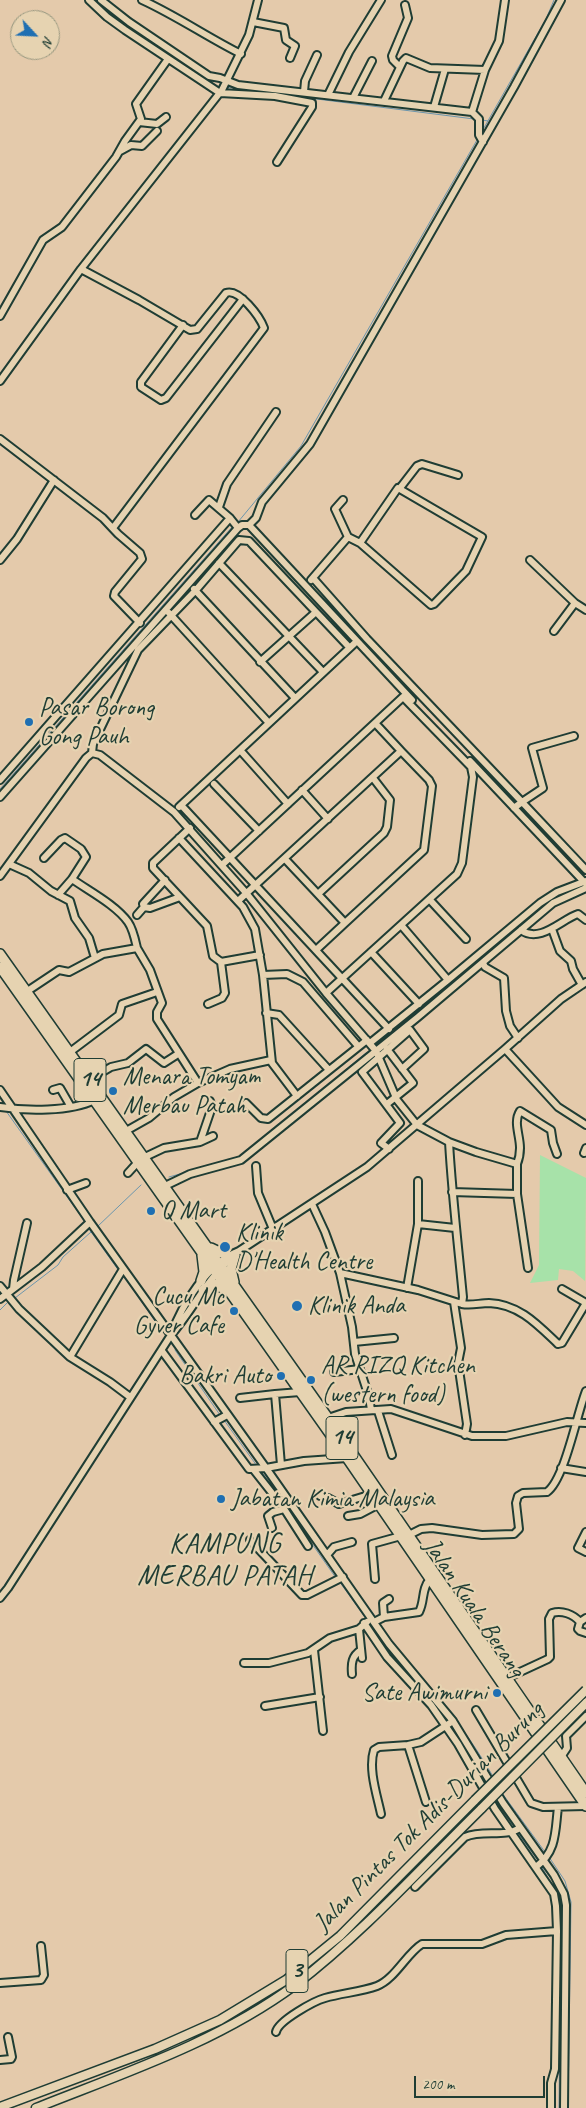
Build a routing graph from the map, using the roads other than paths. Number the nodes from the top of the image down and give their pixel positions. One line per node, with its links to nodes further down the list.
1 (89, 0): 13 (street)
2 (100, 0): 18 (street)
3 (142, 0): 10 (street)
4 (258, 0): 9 (street)
5 (381, 0): 21 (street)
6 (505, 0): 17 (street)
7 (561, 0): 29 (street)
8 (405, 5): 15 (street)
9 (253, 22): 10 (street); 12 (street)
10 (241, 54): 18 (street)
11 (317, 56): 20 (street)
12 (290, 58)
13 (168, 59): 19 (street); 27 (street)
14 (372, 61): 22 (street)
15 (400, 67): 16 (street); 23 (street)
16 (445, 69): 17 (street); 24 (street)
17 (485, 70): 25 (street)
18 (227, 82): 19 (street); 20 (street)
19 (221, 92): 31 (street); 32 (street)
20 (304, 92): 21 (street)
21 (328, 95): 22 (street)
22 (353, 98): 23 (street)
23 (384, 101): 24 (street)
24 (434, 108): 25 (street)
25 (472, 112): 29 (street)
26 (166, 118): 27 (street)
27 (138, 122): 30 (street)
28 (157, 131): 30 (street)
29 (483, 142): 46 (street)
30 (119, 151): 34 (street)
31 (276, 162)
32 (81, 269): 35 (street); 36 (street)
33 (243, 299): 35 (street); 35 (street); 47 (street)
34 (0, 316)
35 (183, 325)
36 (0, 381)
37 (276, 412): 43 (street)
38 (0, 439): 40 (street)
39 (458, 475): 41 (street)
40 (54, 480): 47 (street); 50 (street)
41 (400, 488): 49 (street); 49 (street)
42 (344, 500): 48 (street)
43 (219, 507): 44 (street); 45 (street)
44 (195, 515)
45 (235, 523): 46 (street); 54 (street); 61 (street)
46 (249, 525): 55 (street)
47 (113, 528): 61 (street)
48 (348, 537): 49 (street); 53 (street)
49 (360, 543)
50 (0, 560)
51 (530, 560): 57 (street)
52 (219, 563): 56 (street); 60 (street); 63 (street)
53 (313, 578): 55 (street); 83 (street)
54 (190, 584): 56 (street); 59 (street)
55 (305, 585): 64 (street)
56 (196, 590): 59 (street); 66 (street)
57 (575, 603): 58 (street); 62 (street)
58 (586, 610)
59 (168, 612): 70 (street); 75 (street); 77 (street)
60 (316, 612): 63 (street); 65 (street)
61 (140, 623): 76 (street)
62 (554, 631)
63 (288, 636): 66 (street); 67 (street)
64 (357, 640): 65 (street); 69 (street)
65 (349, 647): 67 (street)
66 (260, 662): 68 (street)
67 (323, 672): 68 (street)
68 (295, 698): 70 (street)
69 (412, 702): 71 (street); 86 (street); 107 (street)
70 (269, 722): 73 (street)
71 (375, 722): 74 (street); 81 (street)
72 (574, 736): 83 (street)
73 (240, 750): 84 (street); 85 (street)
74 (401, 751): 78 (street); 112 (street)
75 (92, 753): 87 (street); 95 (street)
76 (14, 765): 77 (street); 79 (street)
77 (21, 772): 82 (street)
78 (373, 778): 88 (street); 104 (street)
79 (0, 780)
80 (214, 784): 90 (street)
81 (302, 790): 84 (street); 88 (street)
82 (0, 797)
83 (522, 802): 86 (street); 97 (street)
84 (288, 804): 90 (street)
85 (181, 805): 87 (street); 92 (street)
86 (514, 808): 101 (street)
87 (174, 812): 89 (street)
88 (328, 819): 94 (street)
89 (190, 828): 91 (street); 96 (street)
90 (259, 831): 92 (street)
91 (179, 838): 100 (street); 108 (street)
92 (230, 857): 96 (street); 102 (street)
93 (44, 858): 99 (street)
94 (285, 859): 102 (street); 104 (street)
95 (9, 864): 98 (street); 105 (street)
96 (222, 864): 103 (street)
97 (586, 870)
98 (0, 876)
99 (72, 879): 105 (street); 117 (street)
100 (164, 880): 106 (street); 109 (street)
101 (585, 884): 115 (street); 115 (street)
102 (257, 886): 103 (street); 118 (street)
103 (247, 894): 108 (street); 132 (street)
104 (318, 894): 112 (street)
105 (58, 896): 122 (street)
106 (180, 897): 109 (street); 123 (street)
107 (430, 900): 113 (street); 116 (street)
108 (238, 901): 121 (street)
109 (144, 907): 110 (street)
110 (137, 915)
111 (586, 920): 114 (street)
112 (345, 923): 118 (street)
113 (401, 925): 119 (street); 128 (street)
114 (552, 929): 115 (street); 129 (street)
115 (515, 930): 124 (street); 128 (street)
116 (466, 939)
117 (137, 948): 122 (street); 131 (street)
118 (316, 950): 127 (street)
119 (371, 952): 127 (street); 134 (street)
120 (0, 954): 130 (highway, Jalan Kuala Berang / 14)
121 (260, 955): 123 (street); 126 (street)
122 (95, 958): 130 (street)
123 (221, 962): 133 (street)
124 (483, 963): 137 (street); 144 (street)
125 (0, 967): 130 (highway, Jalan Kuala Berang / 14)
126 (263, 975): 135 (street); 139 (street)
127 (342, 979): 132 (street); 136 (street)
128 (448, 980): 134 (street)
129 (584, 983): 137 (street)
130 (23, 991): 142 (highway, Jalan Kuala Berang / 14); 154 (highway, Jalan Kuala Berang / 14)
131 (157, 992): 142 (street); 143 (street)
132 (326, 993): 138 (street)
133 (208, 1004)
134 (419, 1004): 136 (street)
135 (266, 1013): 145 (street); 147 (street)
136 (389, 1028): 138 (street)
137 (518, 1038): 141 (street)
138 (368, 1041): 139 (street); 144 (street)
139 (358, 1046): 147 (street)
140 (387, 1049): 144 (street); 146 (street); 146 (street)
141 (505, 1049): 161 (street); 162 (street)
142 (70, 1052): 148 (highway, Jalan Kuala Berang / 14)
143 (178, 1054): 148 (street); 149 (street)
144 (377, 1054): 153 (street); 157 (street); 175 (street)
145 (271, 1060): 149 (street); 152 (street)
146 (402, 1069): 153 (street)
147 (329, 1070): 152 (street)
148 (89, 1080): 163 (highway, Jalan Kuala Berang / 14)
149 (198, 1083): 163 (street)
150 (0, 1090): 160 (street)
151 (53, 1090): 159 (street)
152 (297, 1096): 156 (street)
153 (396, 1098): 157 (street); 162 (street)
154 (94, 1100): 159 (street); 169 (highway, Jalan Kuala Berang / 14)
155 (210, 1101): 165 (street)
156 (246, 1103)
157 (387, 1104): 167 (street)
158 (0, 1106): 160 (street)
159 (71, 1106): 160 (street)
160 (11, 1108): 176 (street)
161 (586, 1125)
162 (417, 1126): 166 (street); 167 (street)
163 (126, 1131): 169 (highway, Jalan Kuala Berang / 14)
164 (213, 1136): 165 (street)
165 (200, 1142): 169 (street)
166 (449, 1142): 170 (street); 177 (street)
167 (389, 1149): 179 (street)
168 (557, 1154): 170 (street)
169 (142, 1160): 172 (street); 175 (highway, Jalan Kuala Berang / 14); 186 (highway, Jalan Kuala Berang / 14)
170 (517, 1164): 178 (street)
171 (256, 1166): 184 (street)
172 (128, 1173)
173 (418, 1181): 182 (street)
174 (86, 1183): 176 (street)
175 (166, 1186): 185 (highway, Jalan Kuala Berang / 14)
176 (67, 1190): 180 (street)
177 (452, 1192): 178 (street); 183 (street)
178 (517, 1194): 189 (street)
179 (312, 1204): 184 (street); 191 (street)
180 (90, 1222): 190 (street); 197 (street)
181 (27, 1224): 197 (street)
182 (418, 1224): 183 (street); 194 (street)
183 (455, 1228): 201 (street)
184 (273, 1229): 187 (street)
185 (205, 1243): 187 (highway); 188 (highway, Jalan Kuala Berang / 14)
186 (202, 1252): 188 (highway, Jalan Kuala Berang / 14); 193 (highway)
187 (234, 1254): 188 (street); 196 (highway)
188 (217, 1267): 193 (street); 196 (highway, Jalan Kuala Berang / 14)
189 (528, 1268)
190 (123, 1269): 202 (street); 206 (street)
191 (340, 1273): 194 (street); 204 (street)
192 (0, 1286): 197 (street)
193 (202, 1286): 196 (highway); 202 (street)
194 (408, 1288): 199 (street)
195 (562, 1289): 200 (street)
196 (233, 1290): 210 (highway, Jalan Kuala Berang / 14); 216 (highway, Jalan Kuala Berang / 14)
197 (10, 1291): 198 (street); 206 (street)
198 (0, 1299)
199 (454, 1302): 201 (street); 219 (street)
200 (586, 1303): 201 (street)
201 (462, 1304)
202 (171, 1335): 205 (street); 215 (street)
203 (394, 1338): 204 (street)
204 (354, 1342): 207 (street)
205 (162, 1351): 212 (street); 215 (street)
206 (70, 1357): 212 (street)
207 (360, 1369): 208 (street); 214 (street)
208 (334, 1372)
209 (586, 1391): 217 (street)
210 (300, 1392): 211 (street); 221 (highway, Jalan Kuala Berang / 14)
211 (275, 1394): 213 (street); 222 (street)
212 (130, 1397): 243 (street)
213 (240, 1398)
214 (374, 1411): 216 (street); 219 (street); 220 (street)
215 (222, 1418): 224 (street); 224 (street)
216 (328, 1418): 234 (highway, Jalan Kuala Berang / 14)
217 (576, 1422): 218 (street); 219 (street); 223 (street)
218 (586, 1423)
219 (465, 1435)
220 (392, 1455)
221 (347, 1458): 222 (street); 226 (highway, Jalan Kuala Berang / 14)
222 (282, 1466): 224 (street)
223 (562, 1468): 225 (street); 234 (street)
224 (259, 1469): 229 (street); 229 (street)
225 (586, 1472)
226 (372, 1494): 227 (street); 228 (highway, Jalan Kuala Berang / 14)
227 (320, 1496)
228 (379, 1504): 230 (street); 234 (highway, Jalan Kuala Berang / 14)
229 (286, 1505): 231 (street); 232 (street)
230 (348, 1516)
231 (300, 1526): 237 (street); 239 (street)
232 (272, 1528)
233 (586, 1532): 238 (street)
234 (405, 1535): 240 (highway, Jalan Kuala Berang / 14); 242 (street)
235 (250, 1540): 241 (street)
236 (352, 1542): 239 (street)
237 (308, 1546)
238 (586, 1552)
239 (329, 1553): 241 (street)
240 (430, 1575): 245 (highway, Jalan Kuala Berang / 14); 246 (street); 250 (highway, Jalan Kuala Berang / 14)
241 (339, 1579): 246 (street)
242 (375, 1579)
243 (0, 1598)
244 (389, 1599): 246 (street)
245 (462, 1611): 250 (highway); 256 (highway, Jalan Kuala Berang / 14)
246 (373, 1620): 248 (street); 263 (street)
247 (583, 1620): 249 (street); 256 (street)
248 (358, 1629): 251 (street); 252 (street)
249 (586, 1633)
250 (471, 1640): 269 (highway, Jalan Kuala Berang / 14)
251 (314, 1650): 254 (street); 258 (street)
252 (361, 1650): 253 (street); 255 (street)
253 (362, 1658)
254 (244, 1663)
255 (352, 1674)
256 (507, 1678): 266 (highway, Jalan Kuala Berang / 14)
257 (586, 1690): 282 (main road, Jalan Pintas Tok Adis-Durian Burung / 3, bridge)
258 (320, 1697): 260 (street); 264 (street)
259 (586, 1703): 283 (main road, Jalan Pintas Tok Adis-Durian Burung, bridge)
260 (264, 1706)
261 (476, 1710): 270 (street)
262 (586, 1716): 266 (street)
263 (449, 1724): 265 (street); 272 (street)
264 (323, 1731)
265 (408, 1745): 268 (street); 271 (street)
266 (562, 1757): 267 (highway, Jalan Kuala Berang / 14)
267 (586, 1793)
268 (426, 1802)
269 (586, 1806): 270 (street)
270 (558, 1807): 273 (street)
271 (381, 1814)
272 (516, 1830): 273 (street); 273 (street); 274 (street)
273 (540, 1864): 275 (street); 281 (street)
274 (416, 1887)
275 (557, 1931): 278 (street); 281 (street)
276 (41, 1946): 277 (street)
277 (0, 1984)
278 (276, 2032)
279 (8, 2037): 280 (street)
280 (0, 2060)
281 (559, 2069): 284 (street); 285 (street)
282 (0, 2107)
283 (36, 2108)
284 (551, 2108)
285 (564, 2108)

